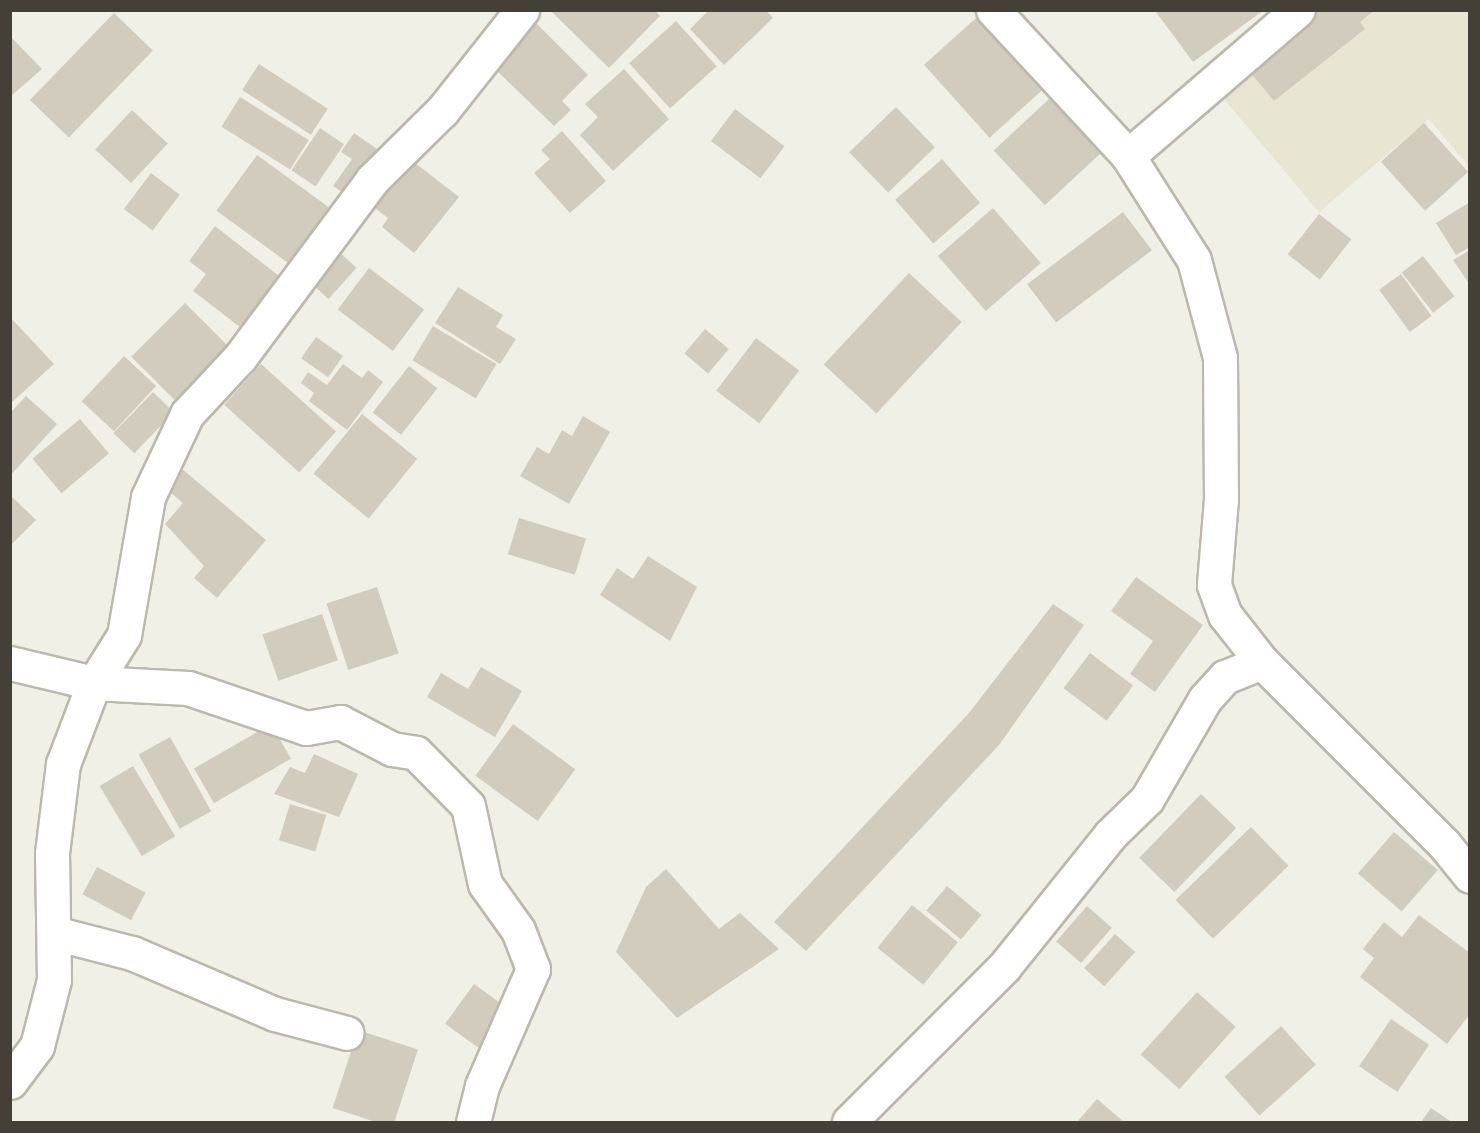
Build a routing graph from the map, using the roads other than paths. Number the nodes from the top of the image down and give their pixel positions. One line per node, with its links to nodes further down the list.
1 (522, 10): 7 (street)
2 (993, 10): 4 (street)
3 (1298, 10): 4 (street)
4 (1128, 156): 5 (street)
5 (1262, 662): 8 (street); 13 (street)
6 (10, 663): 7 (street)
7 (94, 683): 9 (street); 12 (street)
8 (1470, 876)
9 (54, 933): 10 (street); 11 (street)
10 (346, 1033)
11 (10, 1082)
12 (473, 1122)
13 (849, 1122)

